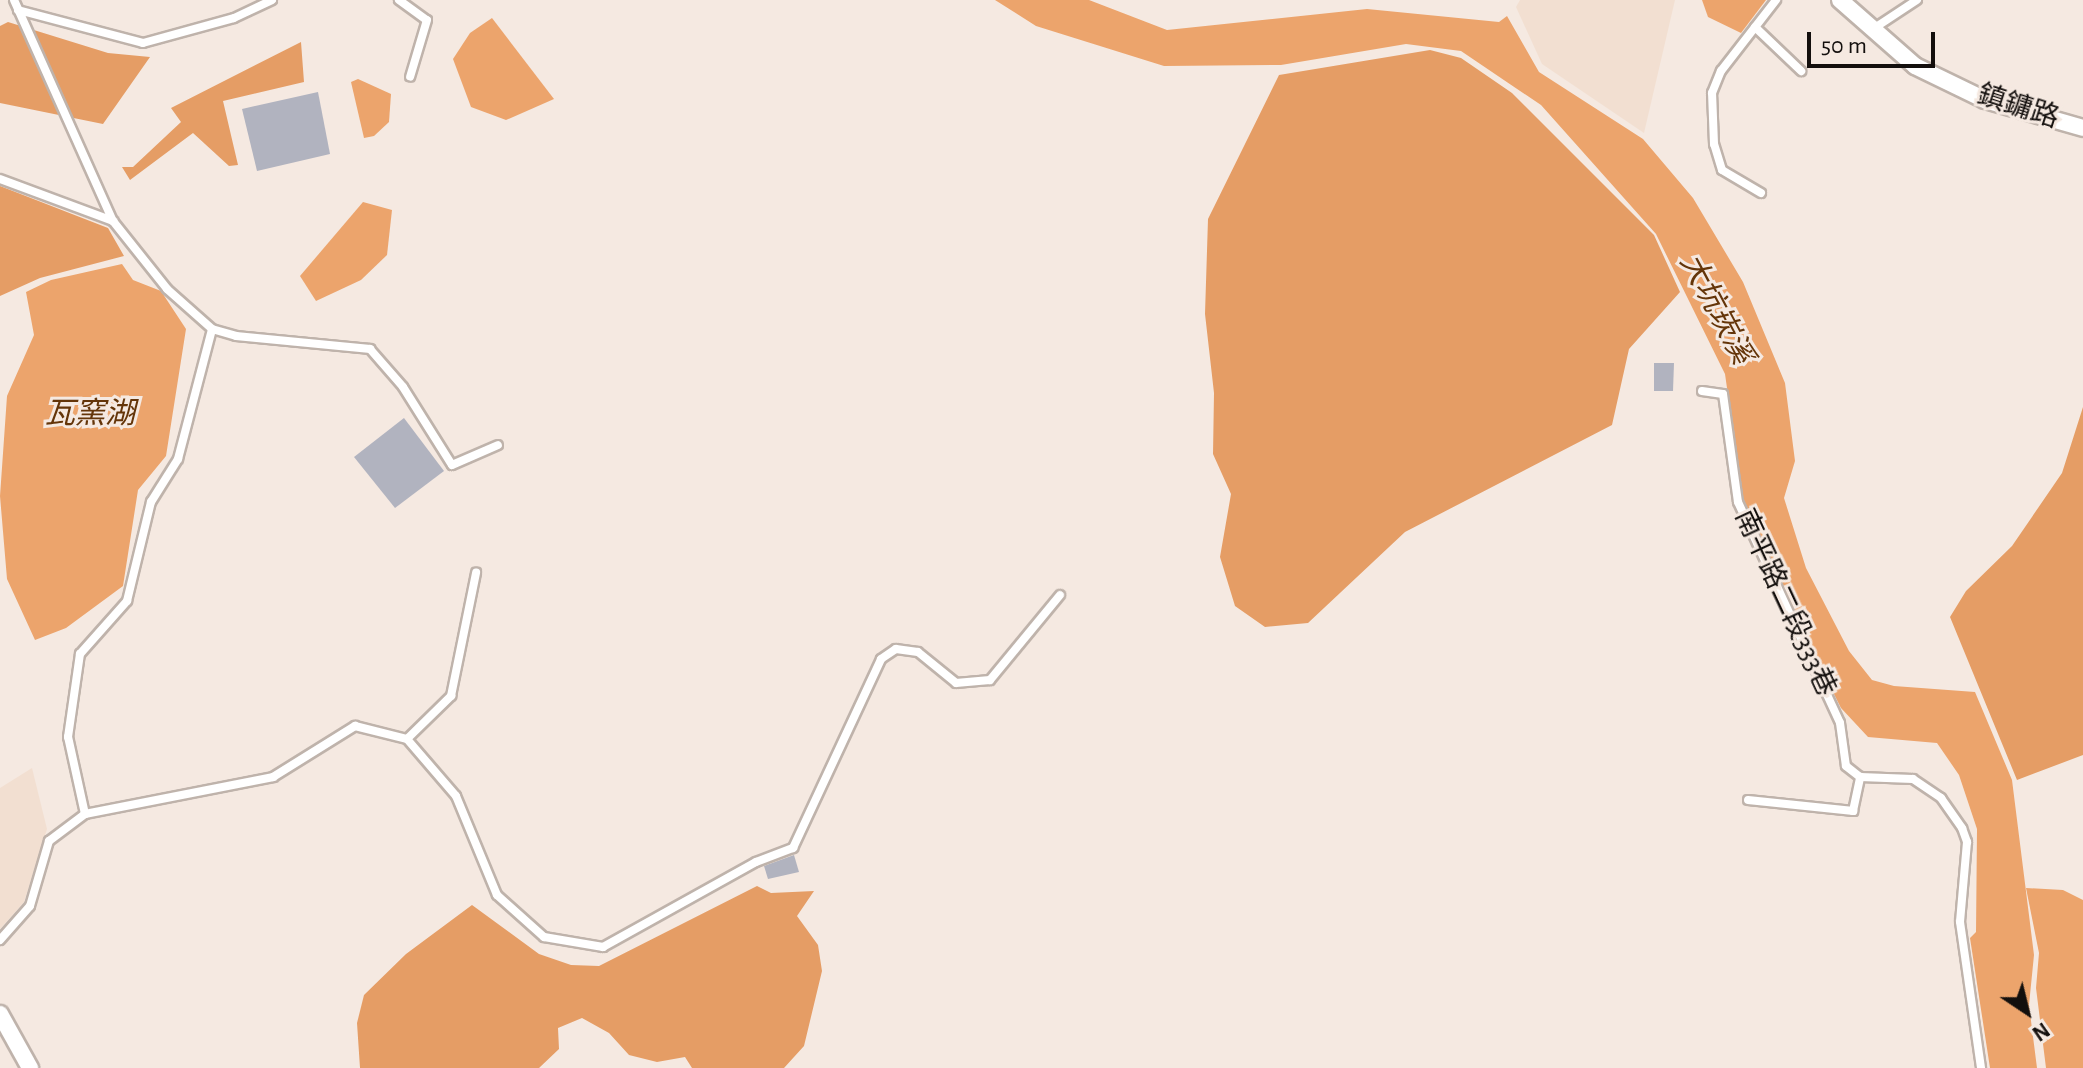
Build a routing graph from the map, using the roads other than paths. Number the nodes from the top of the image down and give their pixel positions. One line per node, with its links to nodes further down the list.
1 (14, 0): 7 (lane)
2 (272, 0): 7 (lane)
3 (399, 0): 11 (lane)
4 (1776, 0): 8 (lane)
5 (1840, 0): 9 (street, 鎮鏞路)
6 (1917, 0): 9 (lane)
7 (18, 10): 15 (lane)
8 (1755, 27): 10 (lane); 14 (lane)
9 (1876, 27): 12 (street, 鎮鏞路)
10 (1801, 71)
11 (410, 77)
12 (2083, 128)
13 (0, 179): 15 (lane)
14 (1761, 193)
15 (113, 221): 16 (lane)
16 (212, 329): 18 (lane); 24 (lane)
17 (1702, 391): 22 (lane, 南平路二段333巷)
18 (498, 445)
19 (476, 573): 21 (lane)
20 (1060, 595): 21 (lane)
21 (407, 739): 24 (lane)
22 (1860, 777): 23 (lane); 28 (lane)
23 (1748, 800)
24 (85, 814): 25 (lane)
25 (0, 940)
26 (0, 1014): 27 (street)
27 (30, 1068)
28 (1981, 1068)

